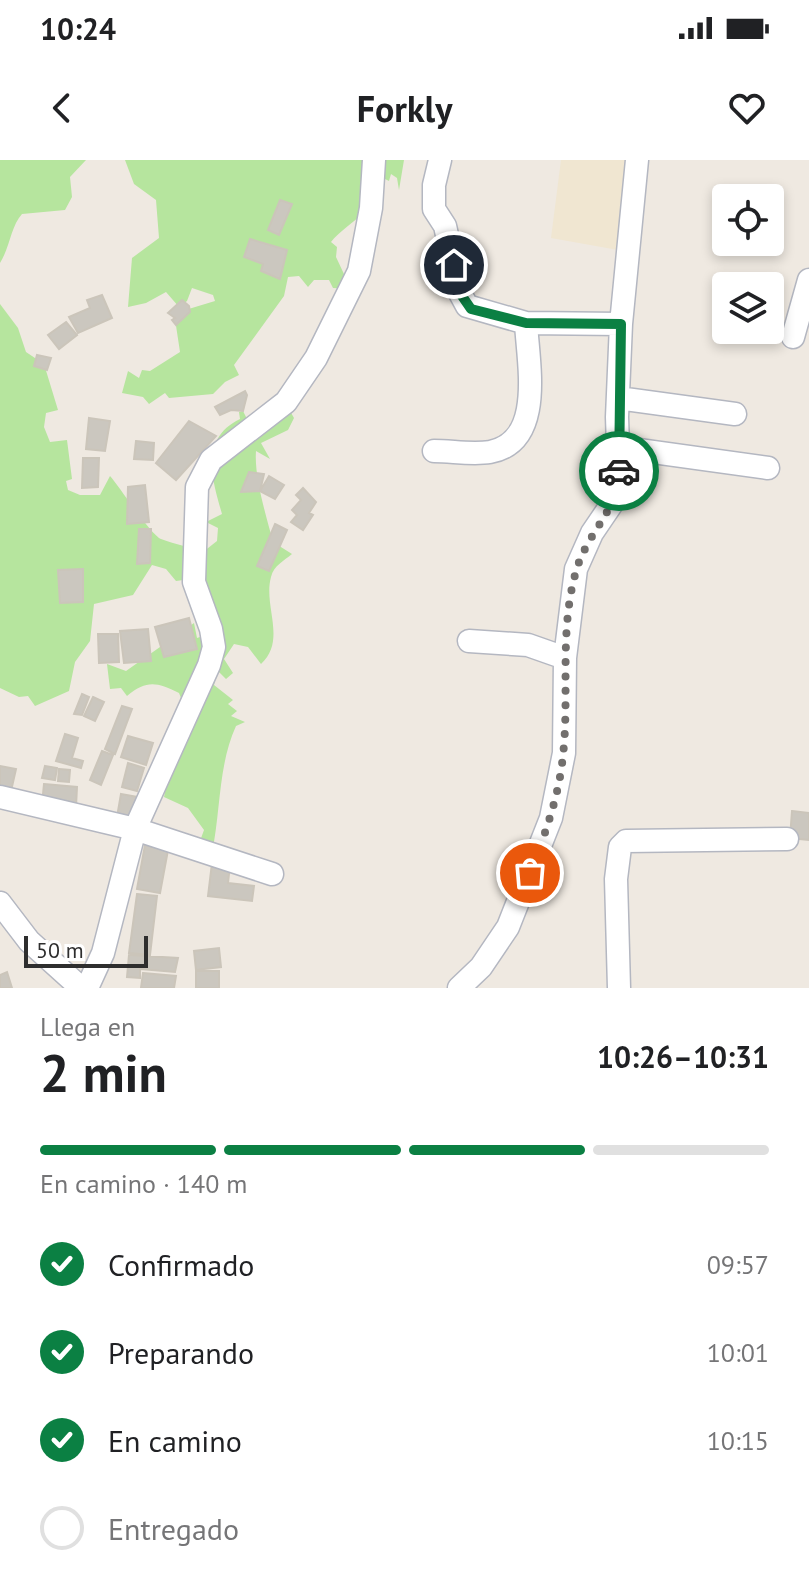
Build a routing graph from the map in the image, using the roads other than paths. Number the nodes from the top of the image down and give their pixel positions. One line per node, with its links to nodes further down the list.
1 (374, 160): 16 (street)
2 (440, 160): 5 (street)
3 (637, 160): 6 (street)
4 (809, 280): 7 (street)
5 (526, 323): 6 (street); 11 (street)
6 (621, 324): 8 (street)
7 (793, 337)
8 (618, 398): 9 (street); 10 (street)
9 (735, 414)
10 (617, 447): 12 (street); 14 (street)
11 (434, 451)
12 (768, 468)
13 (469, 641): 14 (street)
14 (565, 658): 22 (street)
15 (0, 797): 16 (street)
16 (135, 829): 18 (street); 21 (street)
17 (787, 839): 23 (street)
18 (272, 874)
19 (0, 903): 20 (street)
20 (81, 988)
21 (87, 988)
22 (459, 988)
23 (619, 988)

